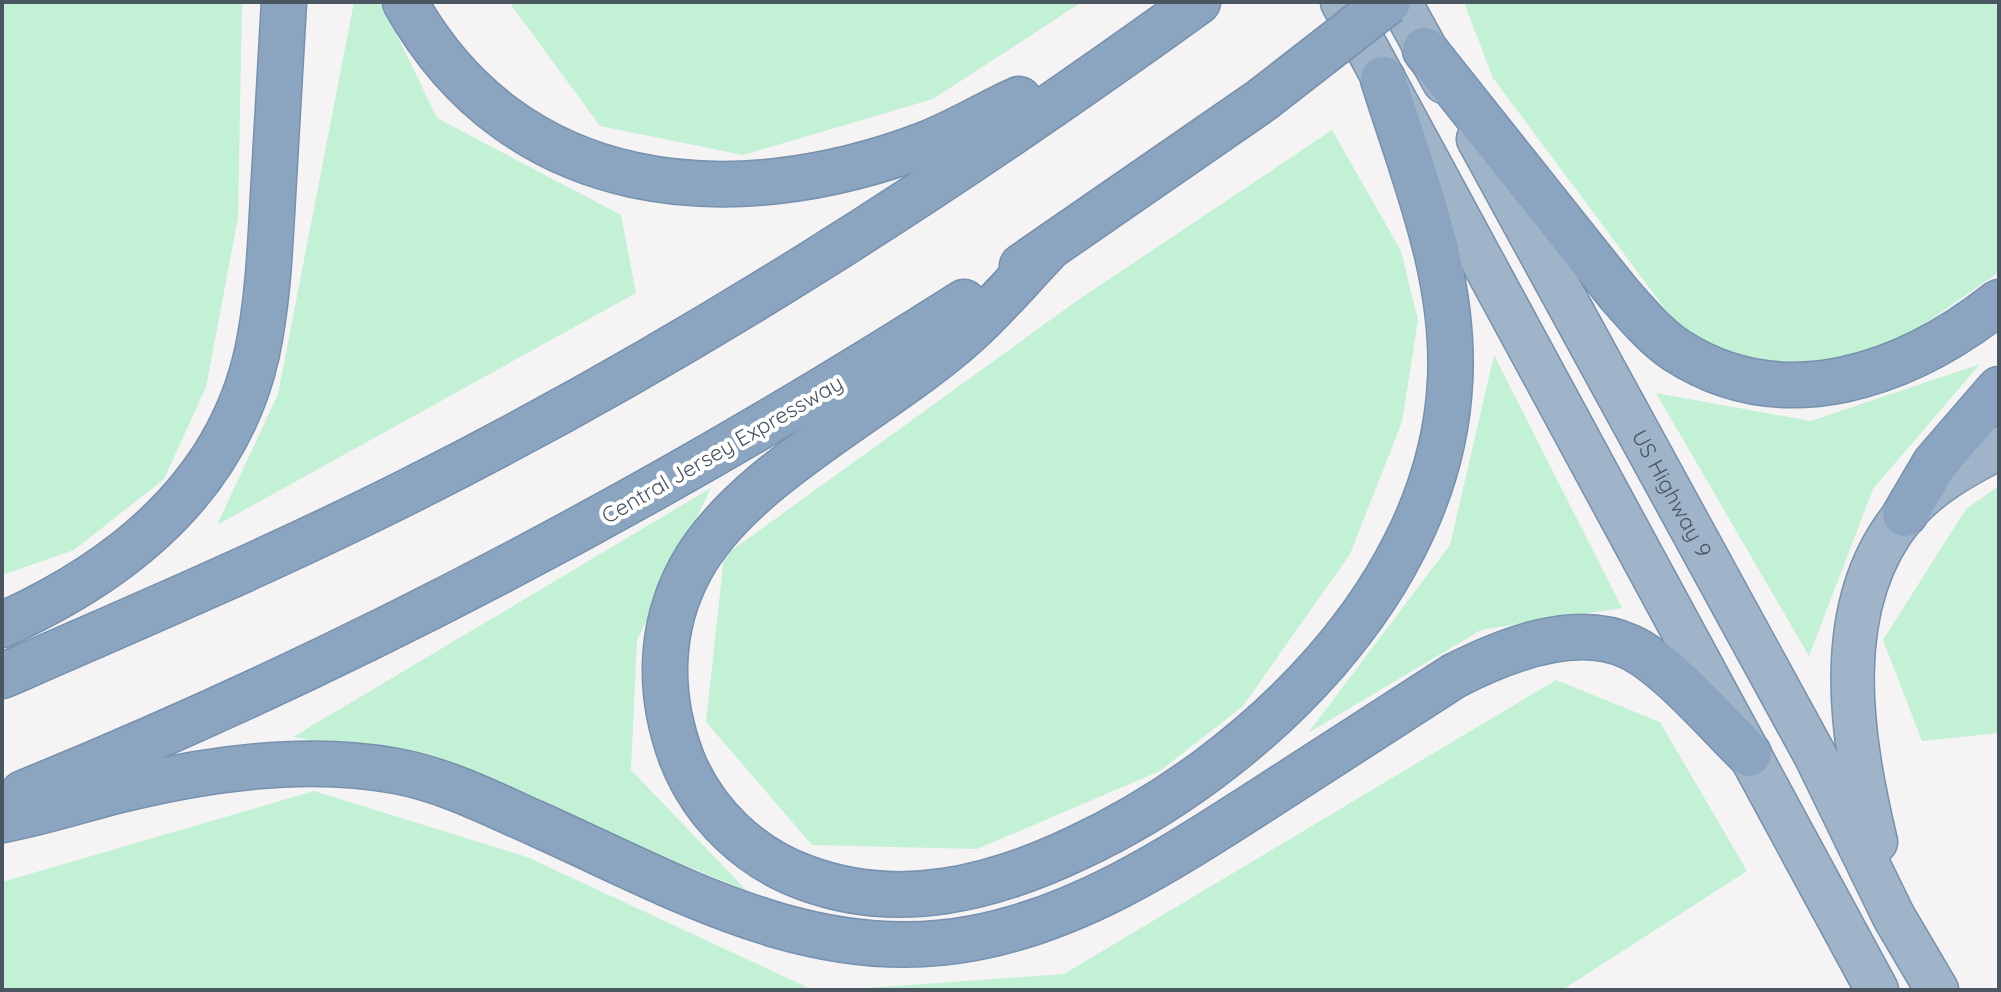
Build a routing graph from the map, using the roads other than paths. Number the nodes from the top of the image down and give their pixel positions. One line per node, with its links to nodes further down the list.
1 (284, 2): 15 (highway)
2 (405, 2): 8 (highway)
3 (1198, 2): 8 (highway)
4 (1342, 2): 9 (highway)
5 (1388, 2): 10 (highway, Central Jersey Expressway, bridge)
6 (1400, 2): 7 (highway, US Highway 9)
7 (1425, 50): 11 (highway); 20 (highway, US Highway 9)
8 (1111, 65): 16 (highway)
9 (1383, 79): 10 (highway); 17 (highway)
10 (1046, 251): 18 (highway, Central Jersey Expressway)
11 (1999, 302)
12 (1999, 389): 14 (highway)
13 (1999, 448): 14 (highway)
14 (1905, 514): 20 (highway)
15 (2, 625)
16 (2, 676)
17 (1749, 754): 19 (highway); 21 (highway)
18 (2, 801)
19 (2, 820)
20 (1894, 917): 22 (highway, US Highway 9)
21 (1877, 990)
22 (1937, 990)

